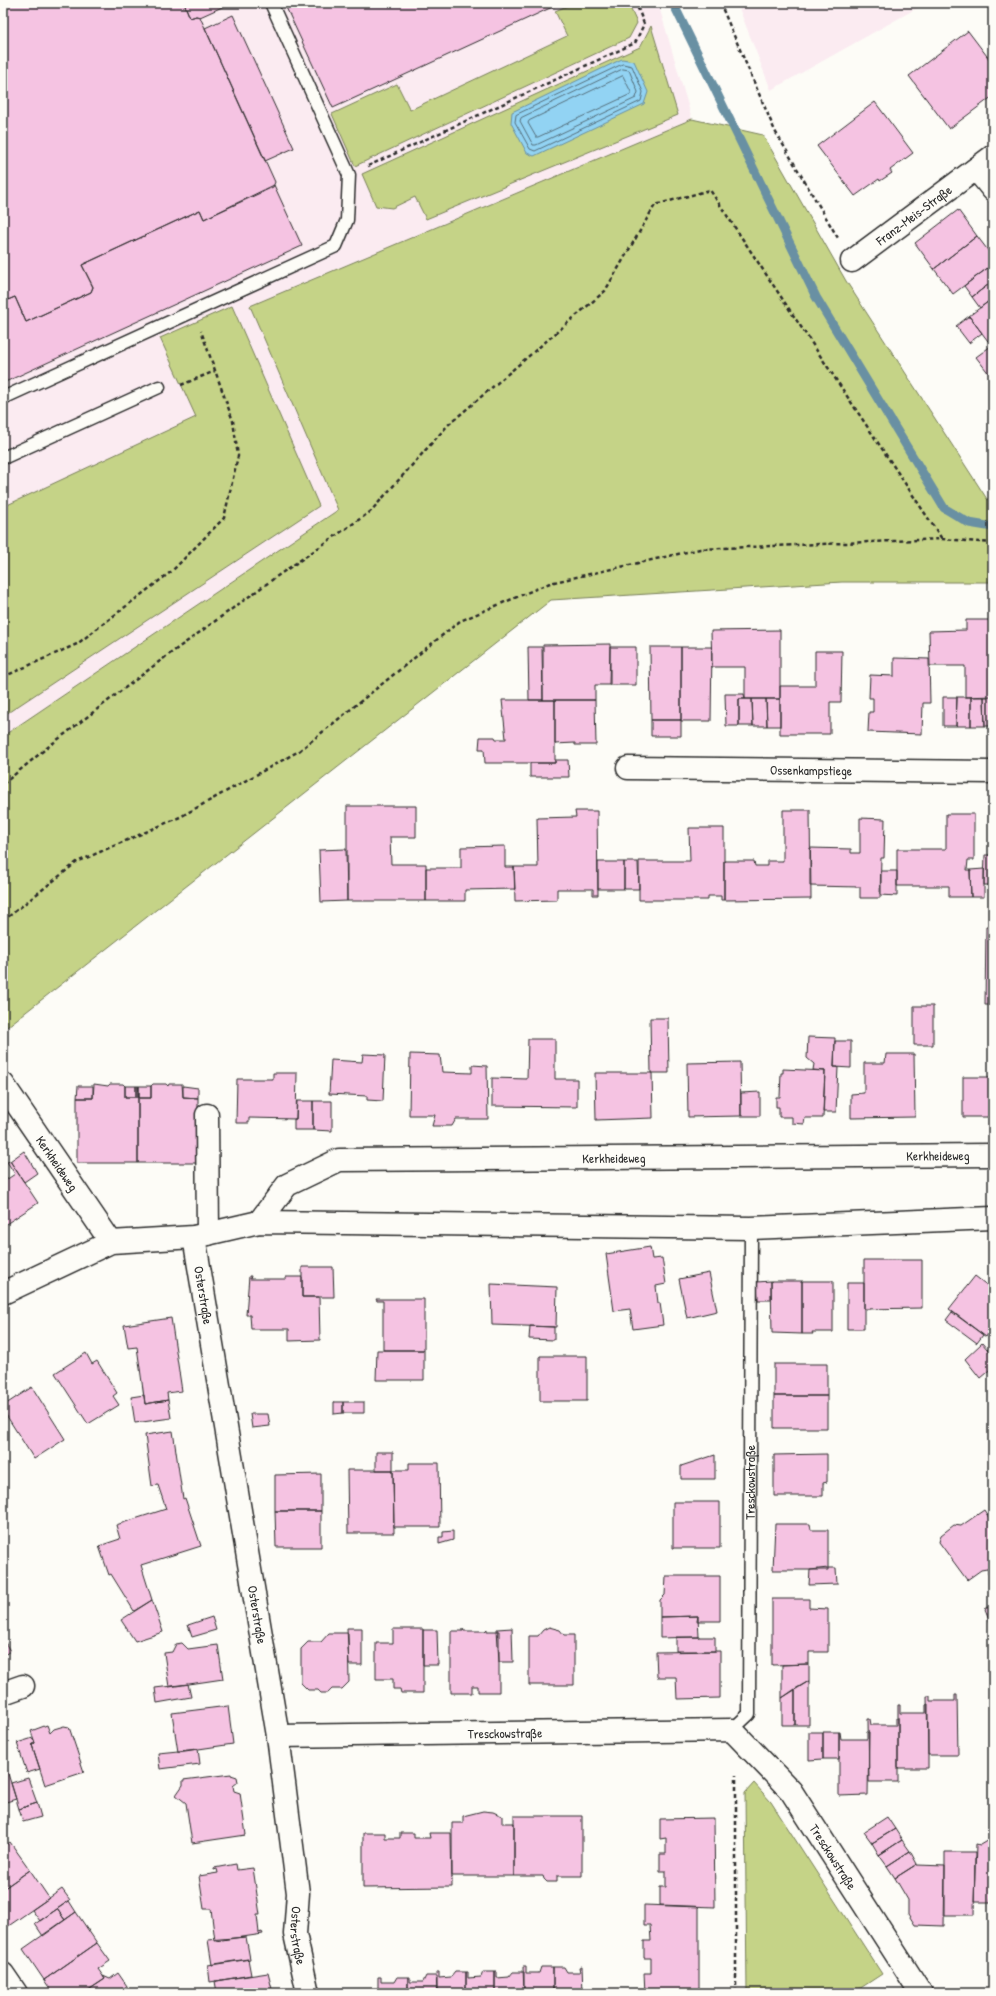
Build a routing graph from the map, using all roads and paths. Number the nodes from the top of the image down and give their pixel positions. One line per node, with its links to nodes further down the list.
1 (271, 3): 6 (lane)
2 (636, 3): 6 (path)
3 (720, 3): 8 (path)
4 (993, 156): 5 (street, Franz-Meis-Straße)
5 (976, 169): 7 (street); 8 (street, Franz-Meis-Straße)
6 (349, 175): 9 (lane)
7 (993, 190)
8 (852, 260)
9 (193, 310): 10 (path); 12 (lane)
10 (215, 371): 11 (path); 16 (path)
11 (159, 387): 13 (lane)
12 (3, 398)
13 (3, 458)
14 (942, 539): 15 (path); 19 (path); 20 (path)
15 (993, 543)
16 (3, 676)
17 (628, 768): 18 (street, Ossenkampstiege)
18 (993, 772)
19 (3, 784)
20 (3, 921)
21 (3, 1084): 28 (street, Kerkheideweg)
22 (207, 1115): 27 (street)
23 (993, 1155): 25 (street, Kerkheideweg)
24 (993, 1218): 26 (street)
25 (259, 1222): 26 (street); 27 (street)
26 (751, 1228): 32 (lane, Tresckowstraße)
27 (201, 1235): 28 (street); 33 (street, Osterstraße)
28 (111, 1242): 29 (street)
29 (3, 1293)
30 (23, 1686): 31 (street)
31 (3, 1693)
32 (732, 1730): 33 (street, Tresckowstraße); 37 (path); 38 (street, Tresckowstraße)
33 (278, 1736): 36 (street, Osterstraße)
34 (3, 1974): 35 (street)
35 (16, 1993)
36 (308, 1993)
37 (736, 1993)
38 (921, 1993)

